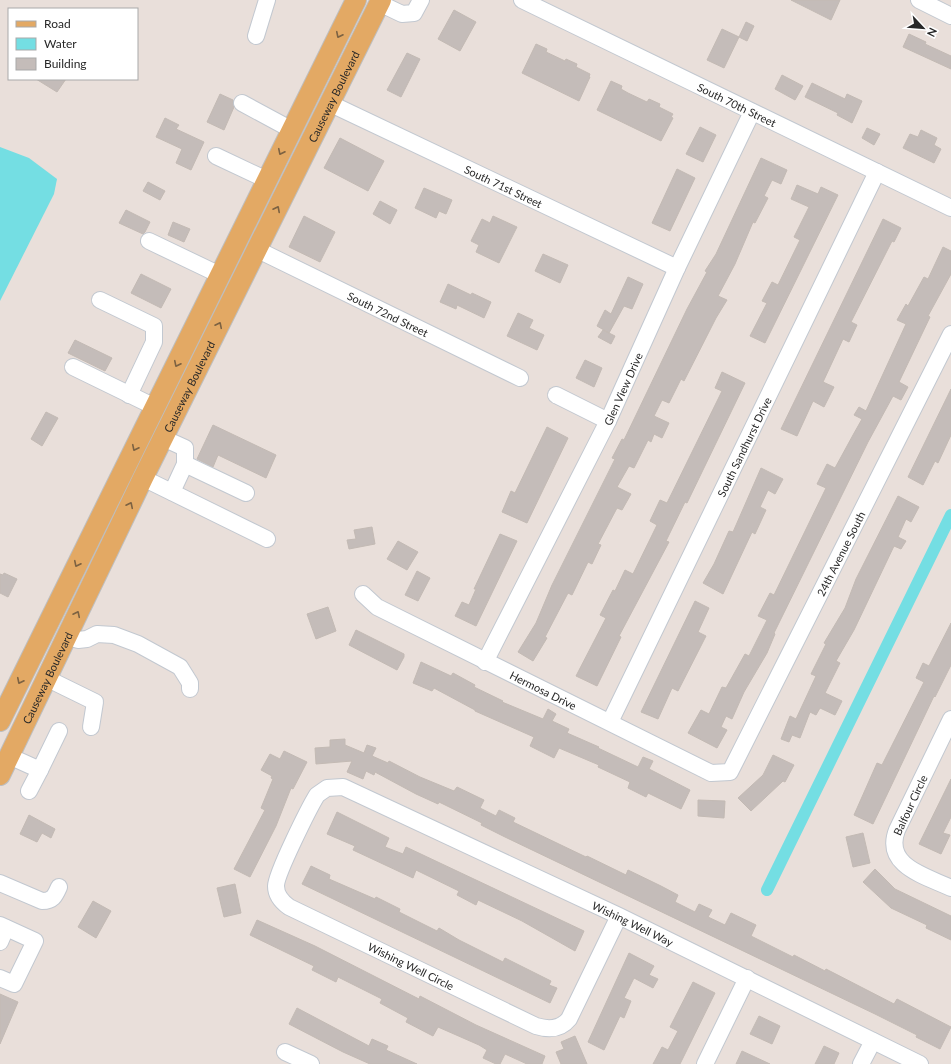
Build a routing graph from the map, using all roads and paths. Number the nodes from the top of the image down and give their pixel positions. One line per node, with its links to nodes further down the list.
1 (267, 0): 8 (street)
2 (356, 0): 12 (main road, Causeway Boulevard, one-way to 12)
3 (421, 0): 6 (street)
4 (522, 0): 11 (street, South 70th Street)
5 (919, 0): 7 (street)
6 (380, 1): 10 (main road, Causeway Boulevard)
7 (951, 16)
8 (256, 36)
9 (242, 103): 12 (street)
10 (330, 104): 18 (main road, Causeway Boulevard, one-way to 10); 19 (street, South 71st Street)
11 (752, 112): 14 (street, South 70th Street); 19 (street, Glen View Drive)
12 (292, 130): 15 (main road, Causeway Boulevard, one-way to 15)
13 (216, 156): 15 (street)
14 (876, 172): 16 (street, South 70th Street); 42 (street, South Sandhurst Drive)
15 (267, 180): 20 (main road, Causeway Boulevard)
16 (951, 208)
17 (149, 241): 20 (street)
18 (256, 249): 24 (street, South 72nd Street); 29 (main road, Causeway Boulevard, one-way to 18)
19 (676, 268): 28 (street, Glen View Drive)
20 (220, 275): 27 (main road, Causeway Boulevard, one-way to 27)
21 (100, 300): 25 (street)
22 (951, 334): 47 (street, 24th Avenue South)
23 (73, 368): 25 (street)
24 (520, 378)
25 (129, 395): 27 (street)
26 (556, 395): 28 (street)
27 (154, 410): 29 (street); 40 (main road, Causeway Boulevard, one-way to 40)
28 (608, 421): 37 (street, Glen View Drive)
29 (167, 430): 30 (street); 31 (main road, Causeway Boulevard)
30 (185, 464): 32 (street); 33 (street)
31 (143, 478): 32 (street); 36 (main road, Causeway Boulevard, one-way to 31)
32 (172, 492): 34 (street)
33 (246, 493)
34 (267, 539)
35 (362, 594): 37 (street, Hermosa Drive)
36 (66, 636): 38 (main road, Causeway Boulevard); 39 (street)
37 (485, 662): 42 (street, Hermosa Drive)
38 (46, 678): 43 (street); 45 (main road, Causeway Boulevard)
39 (190, 689)
40 (1, 716): 45 (main road)
41 (951, 719): 53 (street, Balfour Circle)
42 (610, 722): 47 (street, Hermosa Drive)
43 (91, 727)
44 (59, 731): 46 (street)
45 (5, 752): 46 (street); 48 (main road, Causeway Boulevard)
46 (40, 770): 50 (street)
47 (730, 772)
48 (0, 775)
49 (343, 787): 54 (street, Wishing Well Way); 54 (street, Wishing Well Circle)
50 (29, 791)
51 (0, 883): 52 (street)
52 (59, 887)
53 (951, 888)
54 (619, 916): 56 (street, Wishing Well Way)
55 (2, 932): 57 (street)
56 (748, 978): 58 (street, Wishing Well Way); 61 (street)
57 (3, 982)
58 (873, 1040): 62 (street); 63 (street, Wishing Well Way)
59 (286, 1052): 60 (street)
60 (311, 1064)
61 (705, 1064)
62 (861, 1064)
63 (920, 1064)

